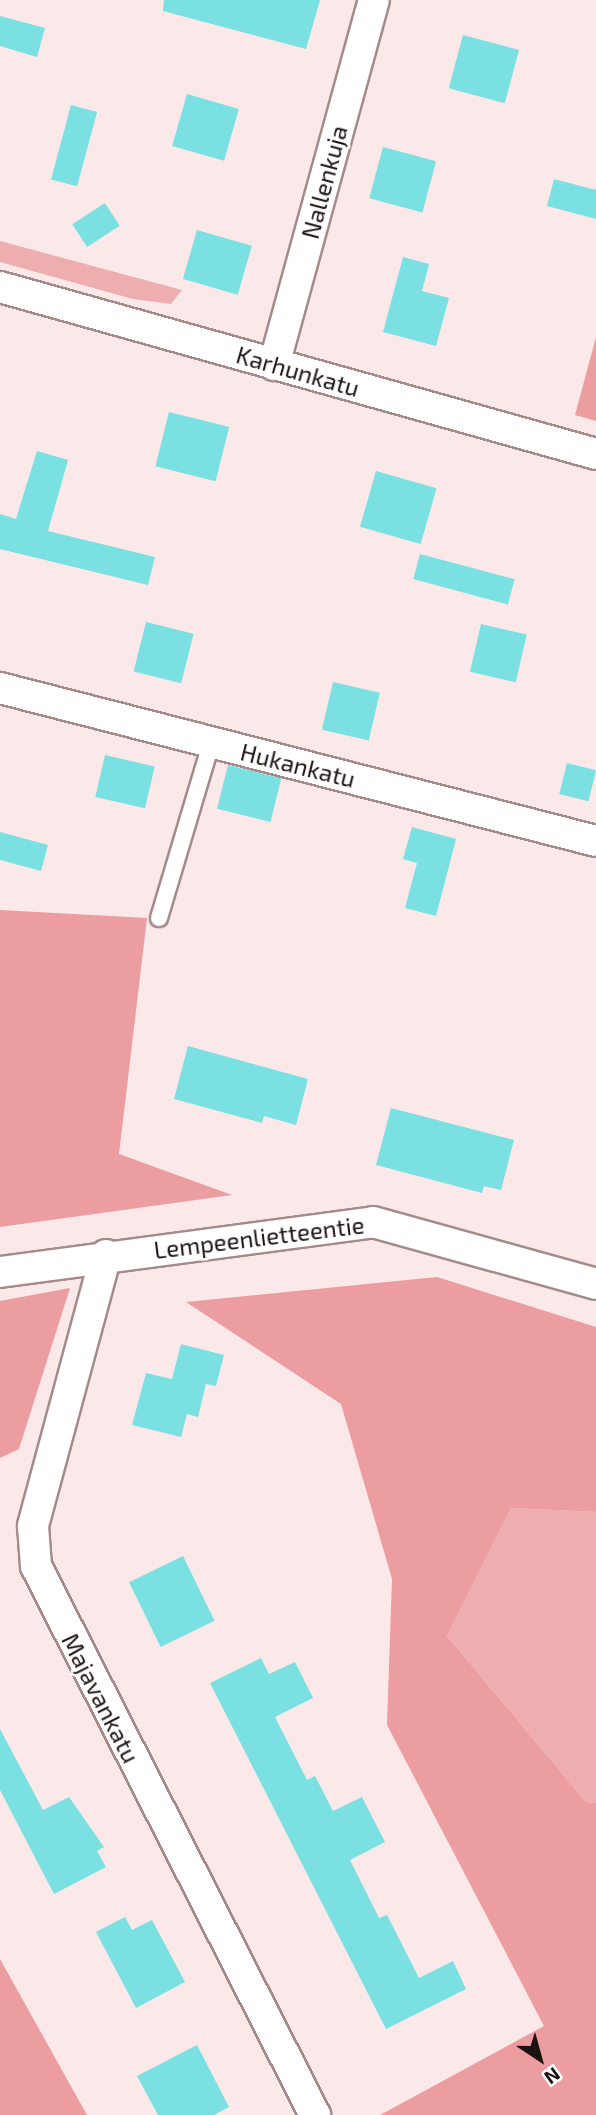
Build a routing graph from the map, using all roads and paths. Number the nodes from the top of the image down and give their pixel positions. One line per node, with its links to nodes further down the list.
1 (374, 0): 3 (street, Nallenkuja)
2 (0, 287): 3 (street, Karhunkatu)
3 (274, 365): 4 (street, Karhunkatu)
4 (596, 454)
5 (0, 688): 6 (street, Hukankatu)
6 (211, 744): 7 (street, Hukankatu); 8 (lane)
7 (596, 841)
8 (159, 918)
9 (106, 1255): 10 (street, Lempeenlietteentie); 11 (street, Lempeenlietteentie); 12 (street, Majavankatu)
10 (0, 1272)
11 (596, 1284)
12 (315, 2115)

